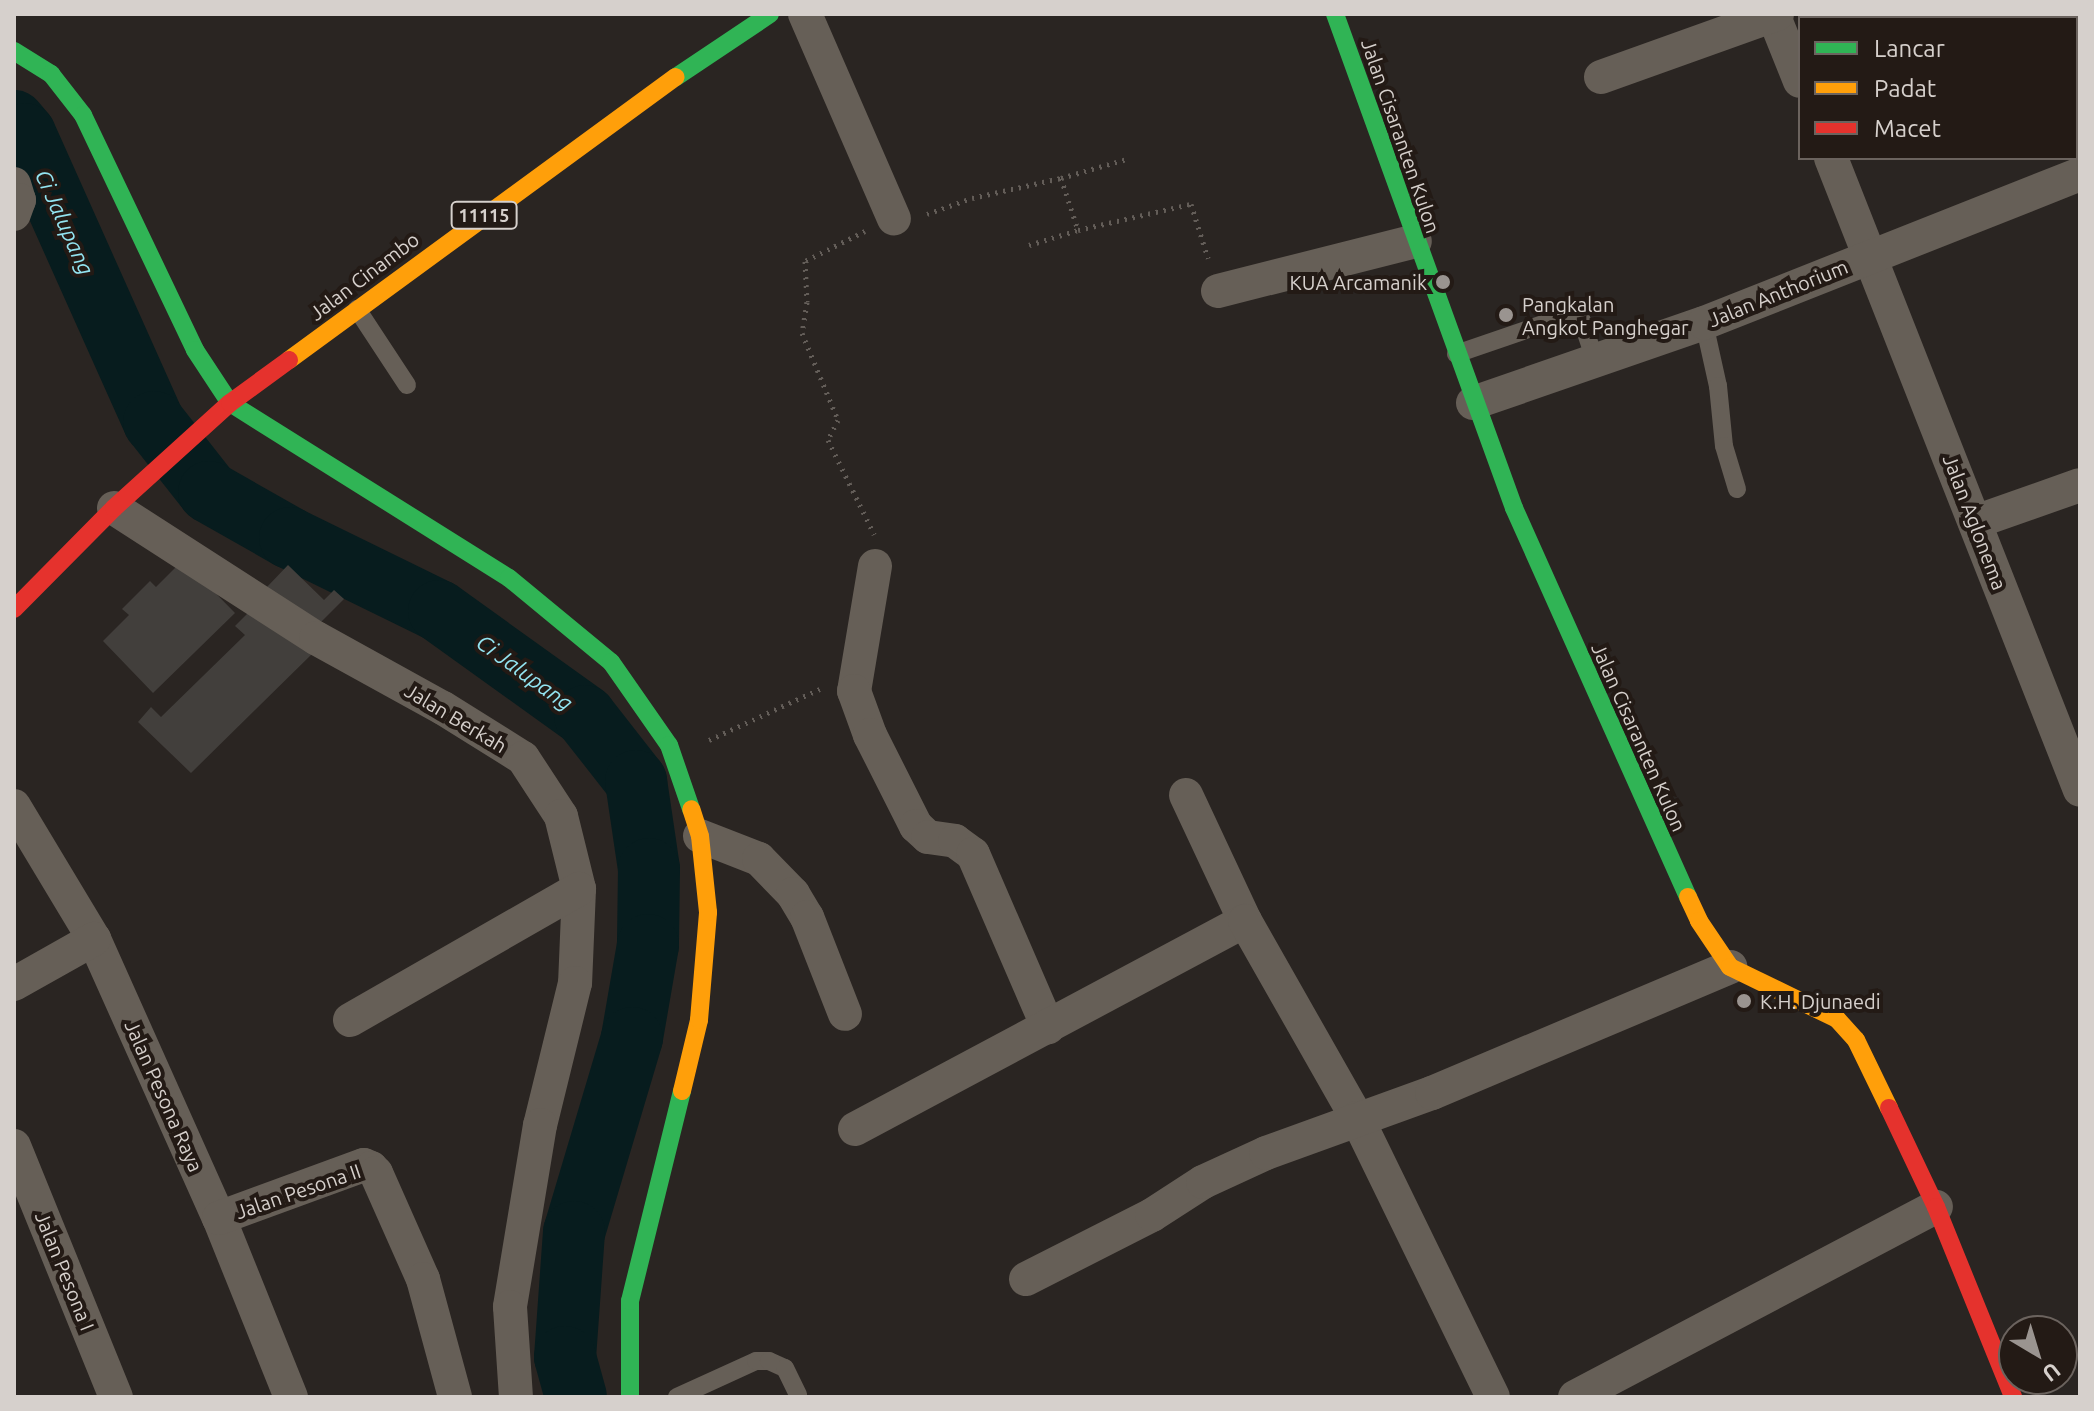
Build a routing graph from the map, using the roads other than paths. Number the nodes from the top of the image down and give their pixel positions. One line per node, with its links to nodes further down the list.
1 (770, 14): 16 (main road, Jalan Cinambo / 11115)
2 (805, 14): 12 (street)
3 (1335, 14): 13 (main road, Jalan Cisaranten Kulon)
4 (1774, 14): 6 (street); 7 (street)
5 (14, 51): 21 (main road)
6 (1798, 76)
7 (1601, 77)
8 (1832, 160): 14 (street, Jalan Aglonema)
9 (2080, 174): 14 (street, Jalan Anthorium)
10 (14, 184): 11 (street)
11 (14, 214)
12 (894, 219)
13 (1415, 241): 15 (street); 18 (main road, Jalan Cisaranten Kulon)
14 (1871, 255): 17 (street, Jalan Anthorium); 26 (street, Jalan Aglonema)
15 (1218, 291)
16 (357, 309): 20 (lane); 21 (main road, Jalan Cinambo / 11115)
17 (1704, 323): 19 (street, Jalan Anthorium); 24 (lane)
18 (1455, 354): 19 (lane); 22 (main road, Jalan Cisaranten Kulon)
19 (1595, 360): 22 (street, Jalan Anthorium)
20 (407, 385)
21 (230, 403): 25 (main road, Jalan Cinambo / 11115); 32 (main road)
22 (1473, 403): 36 (main road, Jalan Cisaranten Kulon)
23 (2080, 485): 26 (street)
24 (1737, 489)
25 (125, 499): 28 (main road, Jalan Cinambo / 11115); 33 (street, Jalan Berkah)
26 (1975, 522): 29 (street, Jalan Aglonema)
27 (876, 556): 40 (street)
28 (14, 609)
29 (2080, 790)
30 (1186, 795): 34 (street)
31 (14, 806): 35 (street, Jalan Pesona Raya)
32 (700, 836): 38 (street); 52 (main road)
33 (579, 889): 39 (street); 51 (street, Jalan Berkah)
34 (1245, 921): 40 (street); 41 (street)
35 (94, 939): 37 (street); 45 (street, Jalan Pesona Raya)
36 (1730, 967): 41 (street); 44 (main road)
37 (14, 984)
38 (845, 1014)
39 (350, 1020)
40 (1048, 1027): 42 (street)
41 (1357, 1118): 46 (street); 54 (street)
42 (855, 1129)
43 (14, 1146): 48 (street, Jalan Pesona I)
44 (1936, 1207): 55 (street); 56 (main road)
45 (219, 1218): 49 (street, Jalan Pesona Raya); 50 (street, Jalan Pesona II)
46 (1026, 1279)
47 (798, 1395): 53 (lane)
48 (116, 1397)
49 (291, 1397)
50 (455, 1397)
51 (516, 1397)
52 (630, 1397)
53 (677, 1397)
54 (1493, 1397)
55 (1575, 1397)
56 (2013, 1397)

